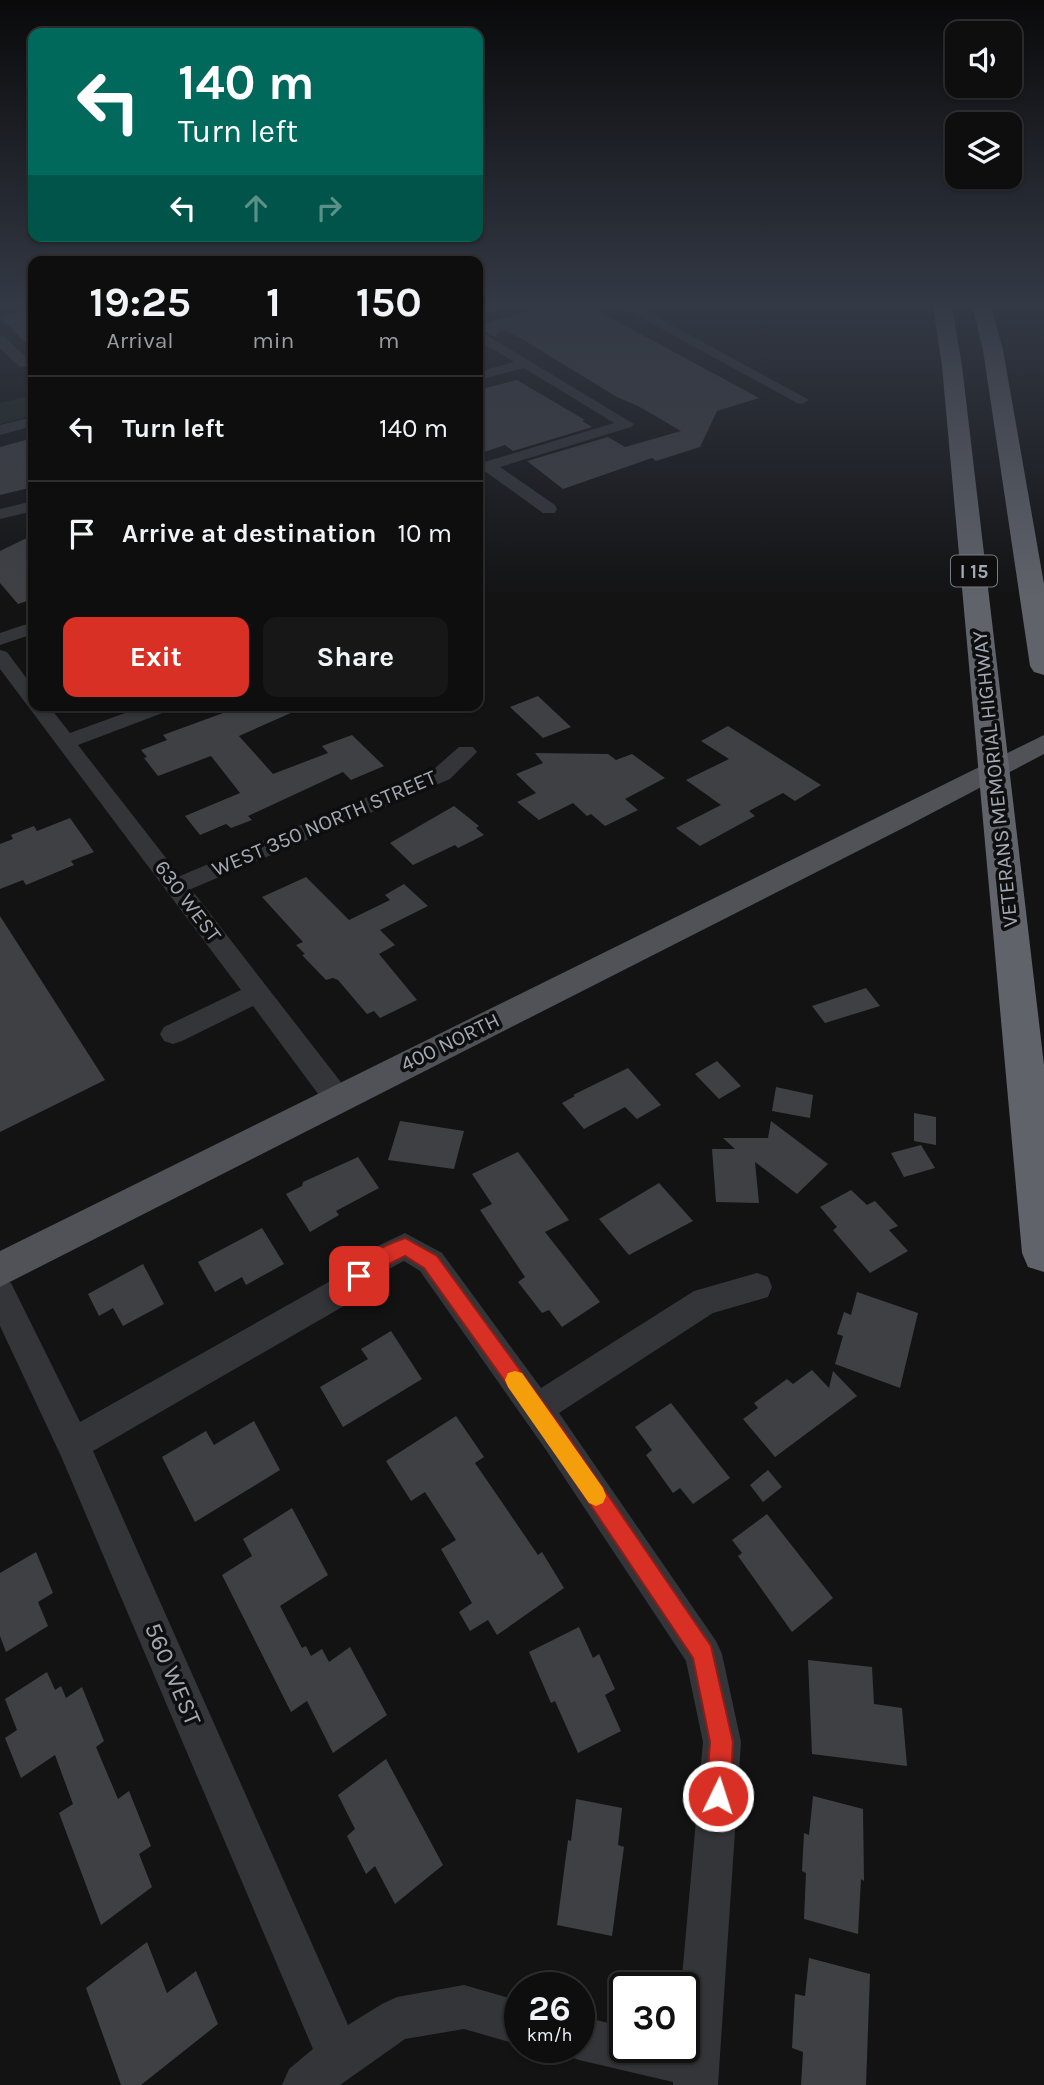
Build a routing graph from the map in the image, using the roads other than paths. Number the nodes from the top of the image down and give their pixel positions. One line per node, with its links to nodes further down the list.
1 (591, 403): 6 (street)
2 (956, 403): 24 (highway, VETERANS MEMORIAL HIGHWAY / I 15)
3 (1002, 403): 13 (highway, I 15)
4 (28, 423): 5 (street)
5 (0, 430)
6 (483, 467): 8 (street)
7 (28, 507): 9 (street)
8 (549, 509)
9 (0, 514)
10 (28, 630): 11 (street)
11 (0, 639)
12 (0, 656): 14 (street)
13 (1044, 666)
14 (28, 693)
15 (42, 711): 17 (street, 630 WEST)
16 (150, 711): 17 (street)
17 (66, 742): 20 (street, 630 WEST)
18 (1044, 743): 23 (main road, 400 NORTH)
19 (466, 752): 20 (street, WEST 350 NORTH STREET)
20 (177, 886): 21 (street, 630 WEST)
21 (258, 993): 22 (street); 23 (street, 630 WEST)
22 (173, 1034)
23 (337, 1098): 25 (main road, 400 NORTH)
24 (1044, 1252)
25 (0, 1270)
26 (757, 1287): 28 (street)
27 (0, 1293): 29 (street, 560 WEST)
28 (535, 1410): 29 (street); 33 (street)
29 (74, 1444): 32 (street, 560 WEST)
30 (504, 2018): 32 (street)
31 (595, 2043): 33 (street)
32 (339, 2057): 34 (street)
33 (696, 2075)
34 (305, 2085)

